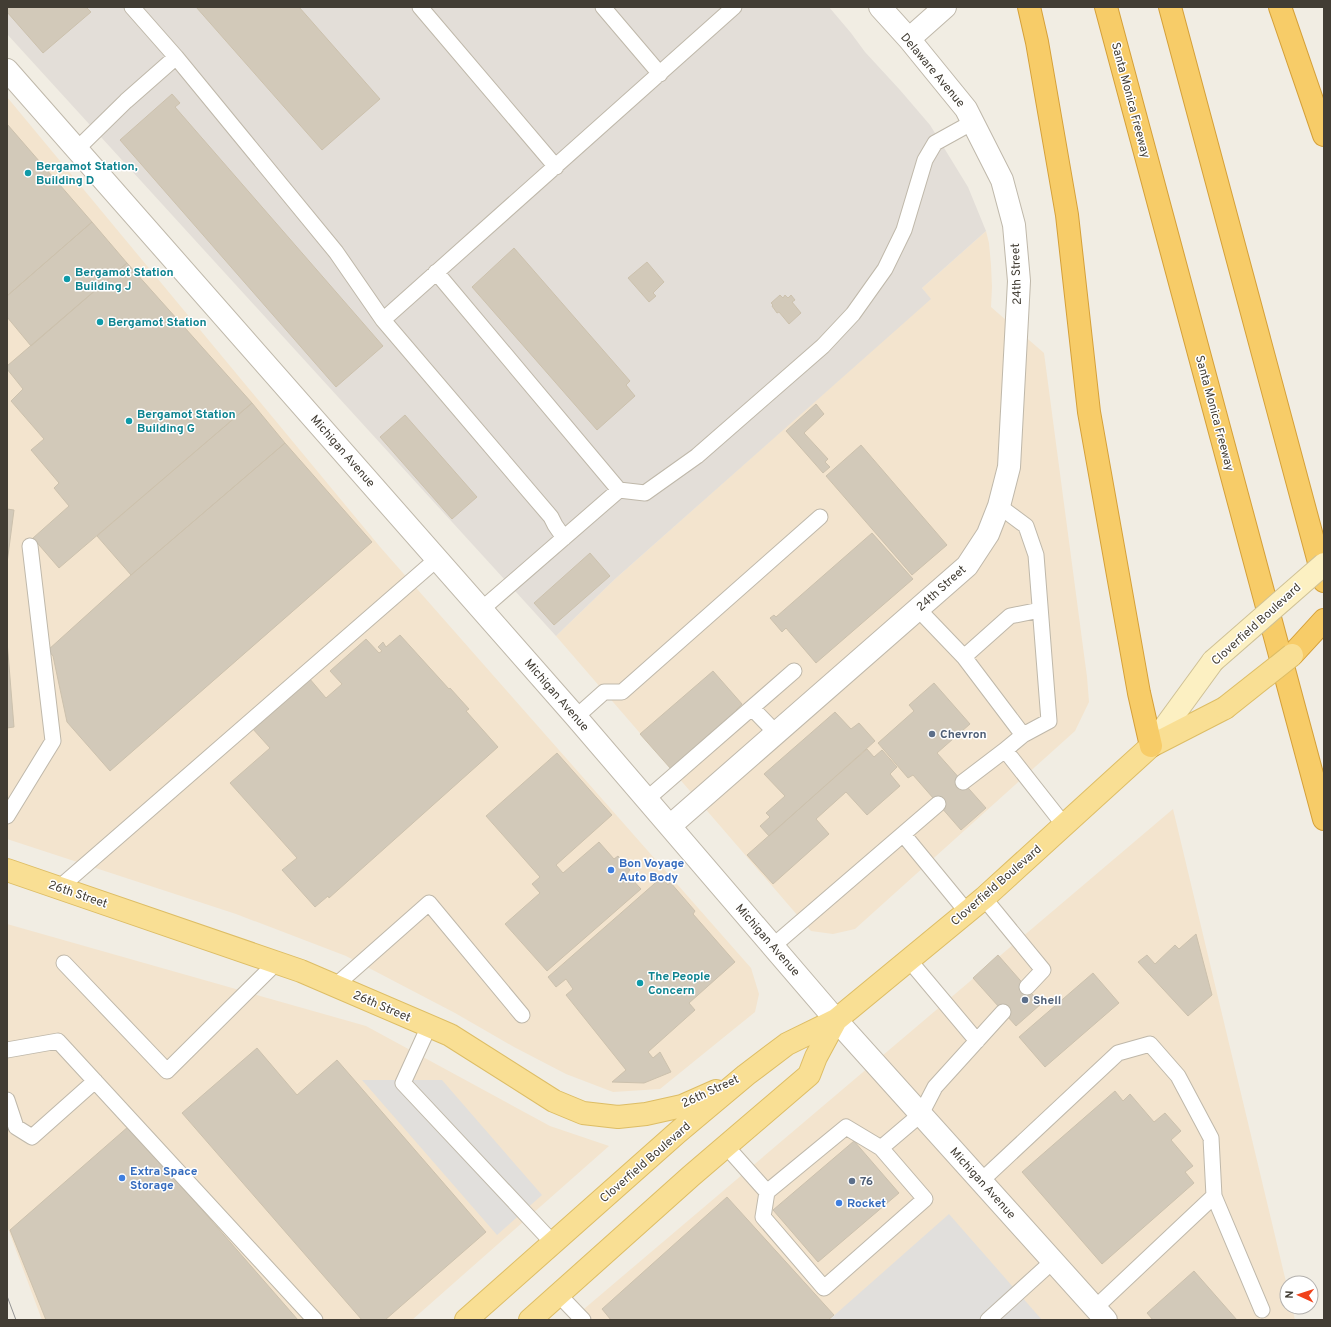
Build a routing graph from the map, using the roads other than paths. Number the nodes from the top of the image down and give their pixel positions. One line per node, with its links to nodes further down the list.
1 (132, 7): 12 (lane)
2 (420, 7): 18 (lane)
3 (603, 7): 14 (lane)
4 (734, 7): 14 (lane)
5 (880, 7): 11 (street, Delaware Avenue)
6 (945, 7): 11 (street)
7 (1029, 7): 42 (highway)
8 (1106, 7): 48 (highway, Santa Monica Freeway)
9 (1170, 7): 29 (highway)
10 (1280, 7): 16 (highway)
11 (909, 39): 15 (street, Delaware Avenue)
12 (176, 57): 17 (lane); 21 (lane)
13 (7, 70): 17 (street, Michigan Avenue)
14 (660, 74): 18 (lane)
15 (973, 122): 19 (street, Delaware Avenue); 22 (lane)
16 (1324, 135)
17 (77, 149): 27 (street, Michigan Avenue)
18 (556, 167): 20 (lane)
19 (1002, 180): 23 (street, 24th Street)
20 (436, 272): 21 (lane); 22 (lane)
21 (383, 320): 25 (lane)
22 (619, 490): 25 (lane)
23 (999, 506): 31 (street, 24th Street); 32 (lane)
24 (820, 518): 39 (lane)
25 (564, 538): 30 (lane)
26 (30, 546): 47 (lane)
27 (437, 559): 30 (street, Michigan Avenue); 53 (lane)
28 (1324, 564): 42 (main road, Cloverfield Boulevard, bridge)
29 (1324, 581)
30 (482, 609): 39 (street, Michigan Avenue)
31 (918, 609): 36 (lane); 40 (street, 24th Street)
32 (1040, 610): 36 (lane); 41 (lane)
33 (1324, 620): 35 (highway)
34 (1324, 630): 35 (main road, Cloverfield Boulevard)
35 (1292, 655): 42 (main road, Cloverfield Boulevard, bridge)
36 (964, 657): 41 (lane)
37 (794, 671): 38 (lane)
38 (752, 708): 40 (lane); 45 (lane)
39 (576, 717): 45 (street, Michigan Avenue)
40 (776, 734): 50 (street, 24th Street)
41 (1023, 735): 43 (lane)
42 (1151, 746): 49 (main road, Cloverfield Boulevard)
43 (1005, 750): 44 (lane); 49 (lane)
44 (963, 782)
45 (647, 799): 50 (street, Michigan Avenue)
46 (938, 804): 51 (lane)
47 (7, 816)
48 (1324, 819)
49 (1064, 825): 54 (main road, Cloverfield Boulevard)
50 (670, 826): 56 (street, Michigan Avenue)
51 (903, 834): 55 (lane); 56 (lane)
52 (7, 870): 53 (main road, 26th Street)
53 (59, 888): 59 (main road, 26th Street)
54 (984, 898): 55 (main road, Cloverfield Boulevard); 61 (lane)
55 (967, 912): 57 (main road, Cloverfield Boulevard)
56 (773, 946): 64 (street, Michigan Avenue)
57 (909, 960): 64 (main road, Cloverfield Boulevard); 66 (lane)
58 (64, 963): 59 (lane)
59 (276, 963): 60 (main road, 26th Street)
60 (335, 986): 63 (lane); 65 (main road, 26th Street)
61 (1027, 987)
62 (1003, 1012): 66 (lane)
63 (522, 1015)
64 (836, 1020): 68 (main road, Cloverfield Boulevard); 71 (street, Michigan Avenue); 72 (main road, Cloverfield Boulevard)
65 (429, 1026): 68 (main road, 26th Street); 77 (lane)
66 (977, 1041): 71 (lane)
67 (7, 1050): 69 (lane)
68 (746, 1075): 77 (main road, Cloverfield Boulevard)
69 (95, 1080): 70 (lane); 82 (lane)
70 (7, 1100)
71 (921, 1114): 73 (lane); 74 (street, Michigan Avenue)
72 (726, 1146): 75 (lane); 79 (main road, Cloverfield Boulevard)
73 (882, 1148): 75 (lane); 75 (lane)
74 (981, 1181): 76 (lane); 78 (street, Michigan Avenue)
75 (767, 1192)
76 (1214, 1196): 80 (lane); 81 (lane)
77 (553, 1243): 83 (main road, Cloverfield Boulevard)
78 (1053, 1261): 81 (street, Michigan Avenue); 86 (lane)
79 (559, 1295): 84 (main road, Cloverfield Boulevard); 85 (lane)
80 (1262, 1310)
81 (1101, 1314)
82 (315, 1320)
83 (466, 1320)
84 (530, 1320)
85 (582, 1320)
86 (988, 1320)

